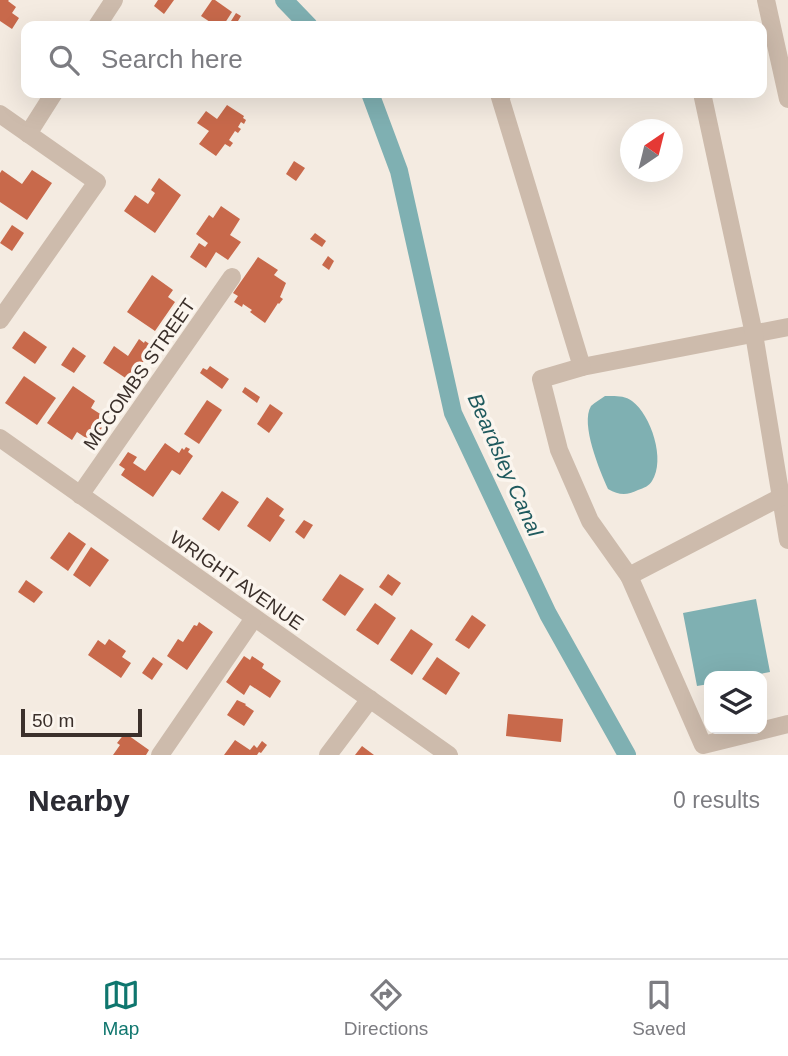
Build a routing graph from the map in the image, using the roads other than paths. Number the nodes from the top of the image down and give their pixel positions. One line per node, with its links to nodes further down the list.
1 (114, 0): 3 (street)
2 (766, 0): 7 (street)
3 (100, 21)
4 (51, 98): 9 (street)
5 (500, 98): 14 (street)
6 (703, 98): 13 (street)
7 (788, 99)
8 (0, 114): 9 (street)
9 (27, 134): 11 (street)
10 (232, 277): 16 (street, MCCOMBS STREET)
11 (0, 320)
12 (788, 327): 13 (street)
13 (754, 334): 14 (street); 17 (street)
14 (582, 368): 19 (street)
15 (0, 438): 16 (street, WRIGHT AVENUE)
16 (80, 495): 20 (street, WRIGHT AVENUE)
17 (781, 497): 18 (street); 19 (street)
18 (788, 540)
19 (629, 576): 22 (street)
20 (254, 618): 21 (street, WRIGHT AVENUE); 23 (street)
21 (370, 699): 24 (street); 25 (street, WRIGHT AVENUE)
22 (788, 724)
23 (160, 755)
24 (328, 755)
25 (449, 755)

